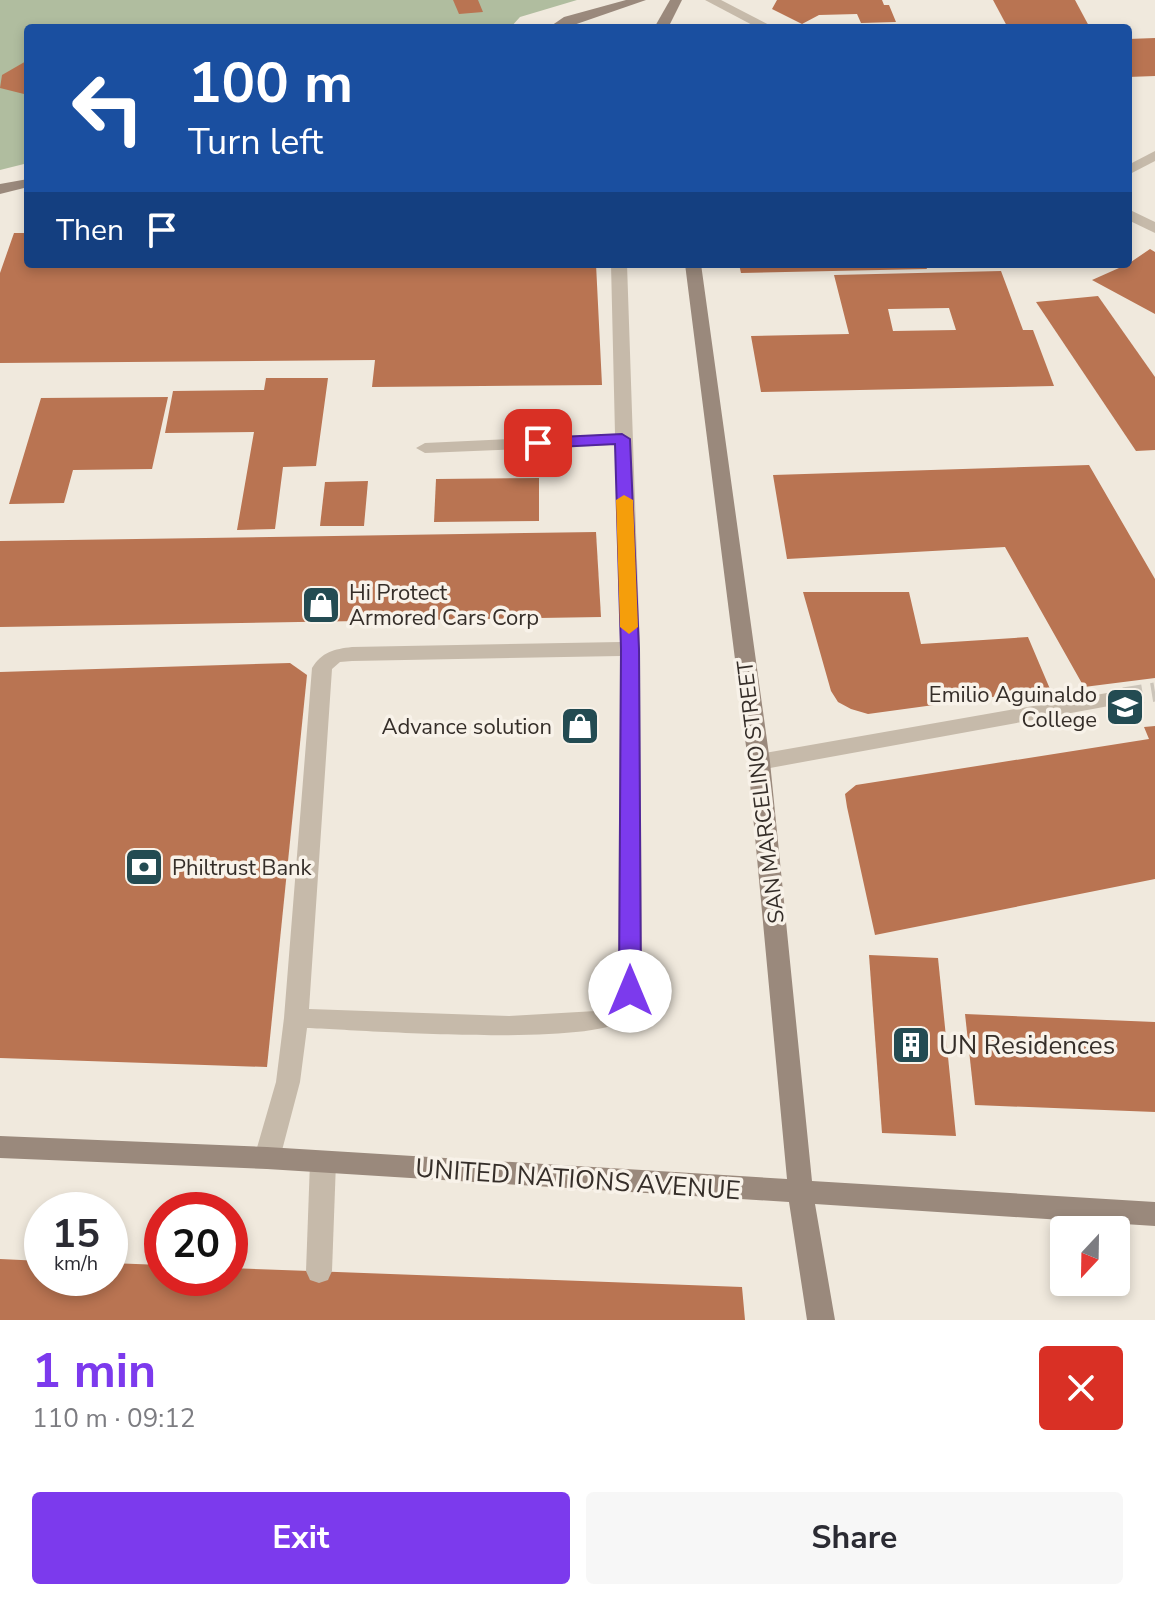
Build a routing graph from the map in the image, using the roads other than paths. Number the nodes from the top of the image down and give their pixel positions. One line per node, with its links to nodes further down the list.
1 (640, 0): 4 (main road)
2 (676, 0): 5 (main road)
3 (711, 0): 6 (street)
4 (562, 24)
5 (663, 24)
6 (760, 24)
7 (1155, 155): 8 (street)
8 (1132, 169)
9 (24, 184): 10 (main road)
10 (0, 189)
11 (1132, 216): 12 (street)
12 (1155, 228)
13 (619, 268): 15 (street)
14 (694, 268): 19 (main road, SAN MARCELINO STREET)
15 (622, 439): 16 (street); 17 (street)
16 (425, 448)
17 (630, 649): 20 (street); 20 (street)
18 (1124, 697): 19 (street)
19 (759, 762): 24 (main road, SAN MARCELINO STREET)
20 (296, 1018): 22 (street)
21 (0, 1147): 22 (main road, UNITED NATIONS AVENUE)
22 (267, 1158): 23 (main road, UNITED NATIONS AVENUE)
23 (323, 1162): 24 (main road, UNITED NATIONS AVENUE); 26 (street)
24 (801, 1194): 25 (main road, UNITED NATIONS AVENUE); 27 (main road, SAN MARCELINO STREET)
25 (1155, 1214)
26 (319, 1271)
27 (821, 1320)

